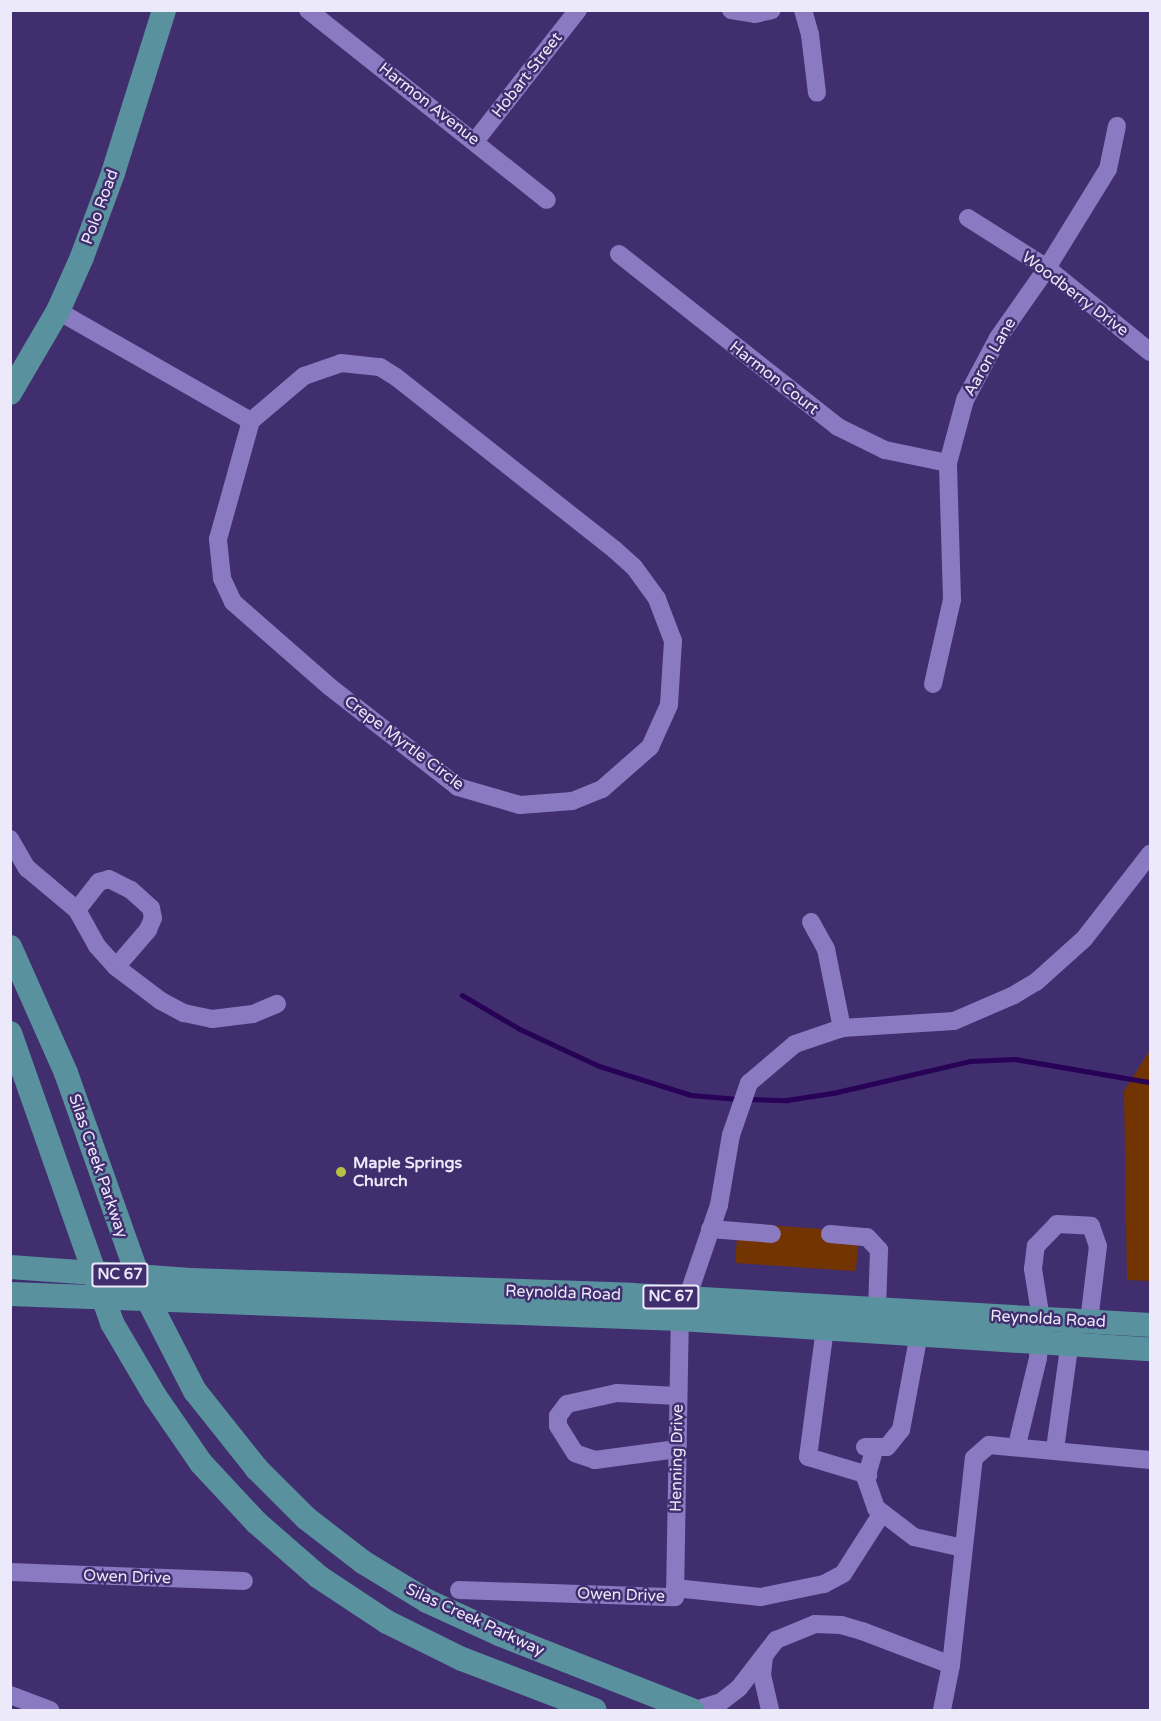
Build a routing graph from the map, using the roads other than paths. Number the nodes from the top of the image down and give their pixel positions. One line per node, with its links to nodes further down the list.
1 (164, 10): 14 (main road, Polo Road)
2 (308, 10): 9 (street, Harmon Avenue)
3 (578, 10): 9 (street, Hobart Street)
4 (731, 10): 5 (street)
5 (772, 10)
6 (803, 10): 7 (street)
7 (817, 93)
8 (1117, 126): 13 (street, Aaron Lane)
9 (476, 140): 10 (street, Harmon Avenue)
10 (547, 200)
11 (968, 218): 13 (street, Woodberry Drive)
12 (619, 254): 18 (street, Harmon Court)
13 (1047, 268): 15 (street, Woodberry Drive); 18 (street, Aaron Lane)
14 (58, 311): 16 (main road, Polo Road); 17 (street)
15 (1150, 352)
16 (12, 384)
17 (251, 421): 17 (street, Crepe Myrtle Circle)
18 (948, 464): 19 (street, Aaron Lane)
19 (933, 684)
20 (10, 839): 22 (street)
21 (1150, 854): 27 (street)
22 (77, 910): 25 (street); 25 (street)
23 (811, 922): 27 (street)
24 (10, 947): 60 (main road, Silas Creek Parkway)
25 (116, 967): 26 (street)
26 (277, 1004)
27 (842, 1028): 29 (street)
28 (10, 1033): 59 (main road)
29 (710, 1229): 30 (street); 35 (street)
30 (772, 1234)
31 (830, 1234): 36 (street)
32 (10, 1267): 33 (main road, Reynolda Road / NC 67)
33 (192, 1290): 34 (main road, Reynolda Road / NC 67); 35 (main road, Reynolda Road / NC 67)
34 (10, 1294)
35 (682, 1309): 36 (main road, Reynolda Road / NC 67); 38 (main road, Reynolda Road / NC 67); 43 (street, Henning Drive)
36 (877, 1309): 40 (main road, Reynolda Road / NC 67)
37 (1150, 1325): 39 (main road, Reynolda Road / NC 67)
38 (825, 1328): 41 (main road, Reynolda Road / NC 67); 48 (street)
39 (1077, 1328): 40 (main road, Reynolda Road / NC 67); 40 (street); 42 (main road, Reynolda Road / NC 67); 46 (street)
40 (1040, 1330): 41 (main road, Reynolda Road / NC 67); 44 (street)
41 (919, 1334): 48 (street)
42 (1150, 1349)
43 (678, 1396): 45 (street, Henning Drive); 45 (street)
44 (1017, 1445): 46 (street); 50 (street)
45 (678, 1449): 54 (street, Henning Drive)
46 (1055, 1449): 47 (street)
47 (1150, 1460)
48 (868, 1475): 49 (street)
49 (882, 1513): 50 (street); 54 (street, Owen Drive)
50 (963, 1548): 56 (street)
51 (10, 1572): 52 (street, Owen Drive)
52 (244, 1581)
53 (459, 1590): 54 (street, Owen Drive)
54 (675, 1593)
55 (764, 1653): 56 (street); 60 (street); 61 (street)
56 (951, 1665): 62 (street)
57 (10, 1695): 58 (street)
58 (50, 1710)
59 (595, 1710)
60 (694, 1710)
61 (770, 1710)
62 (942, 1710)

